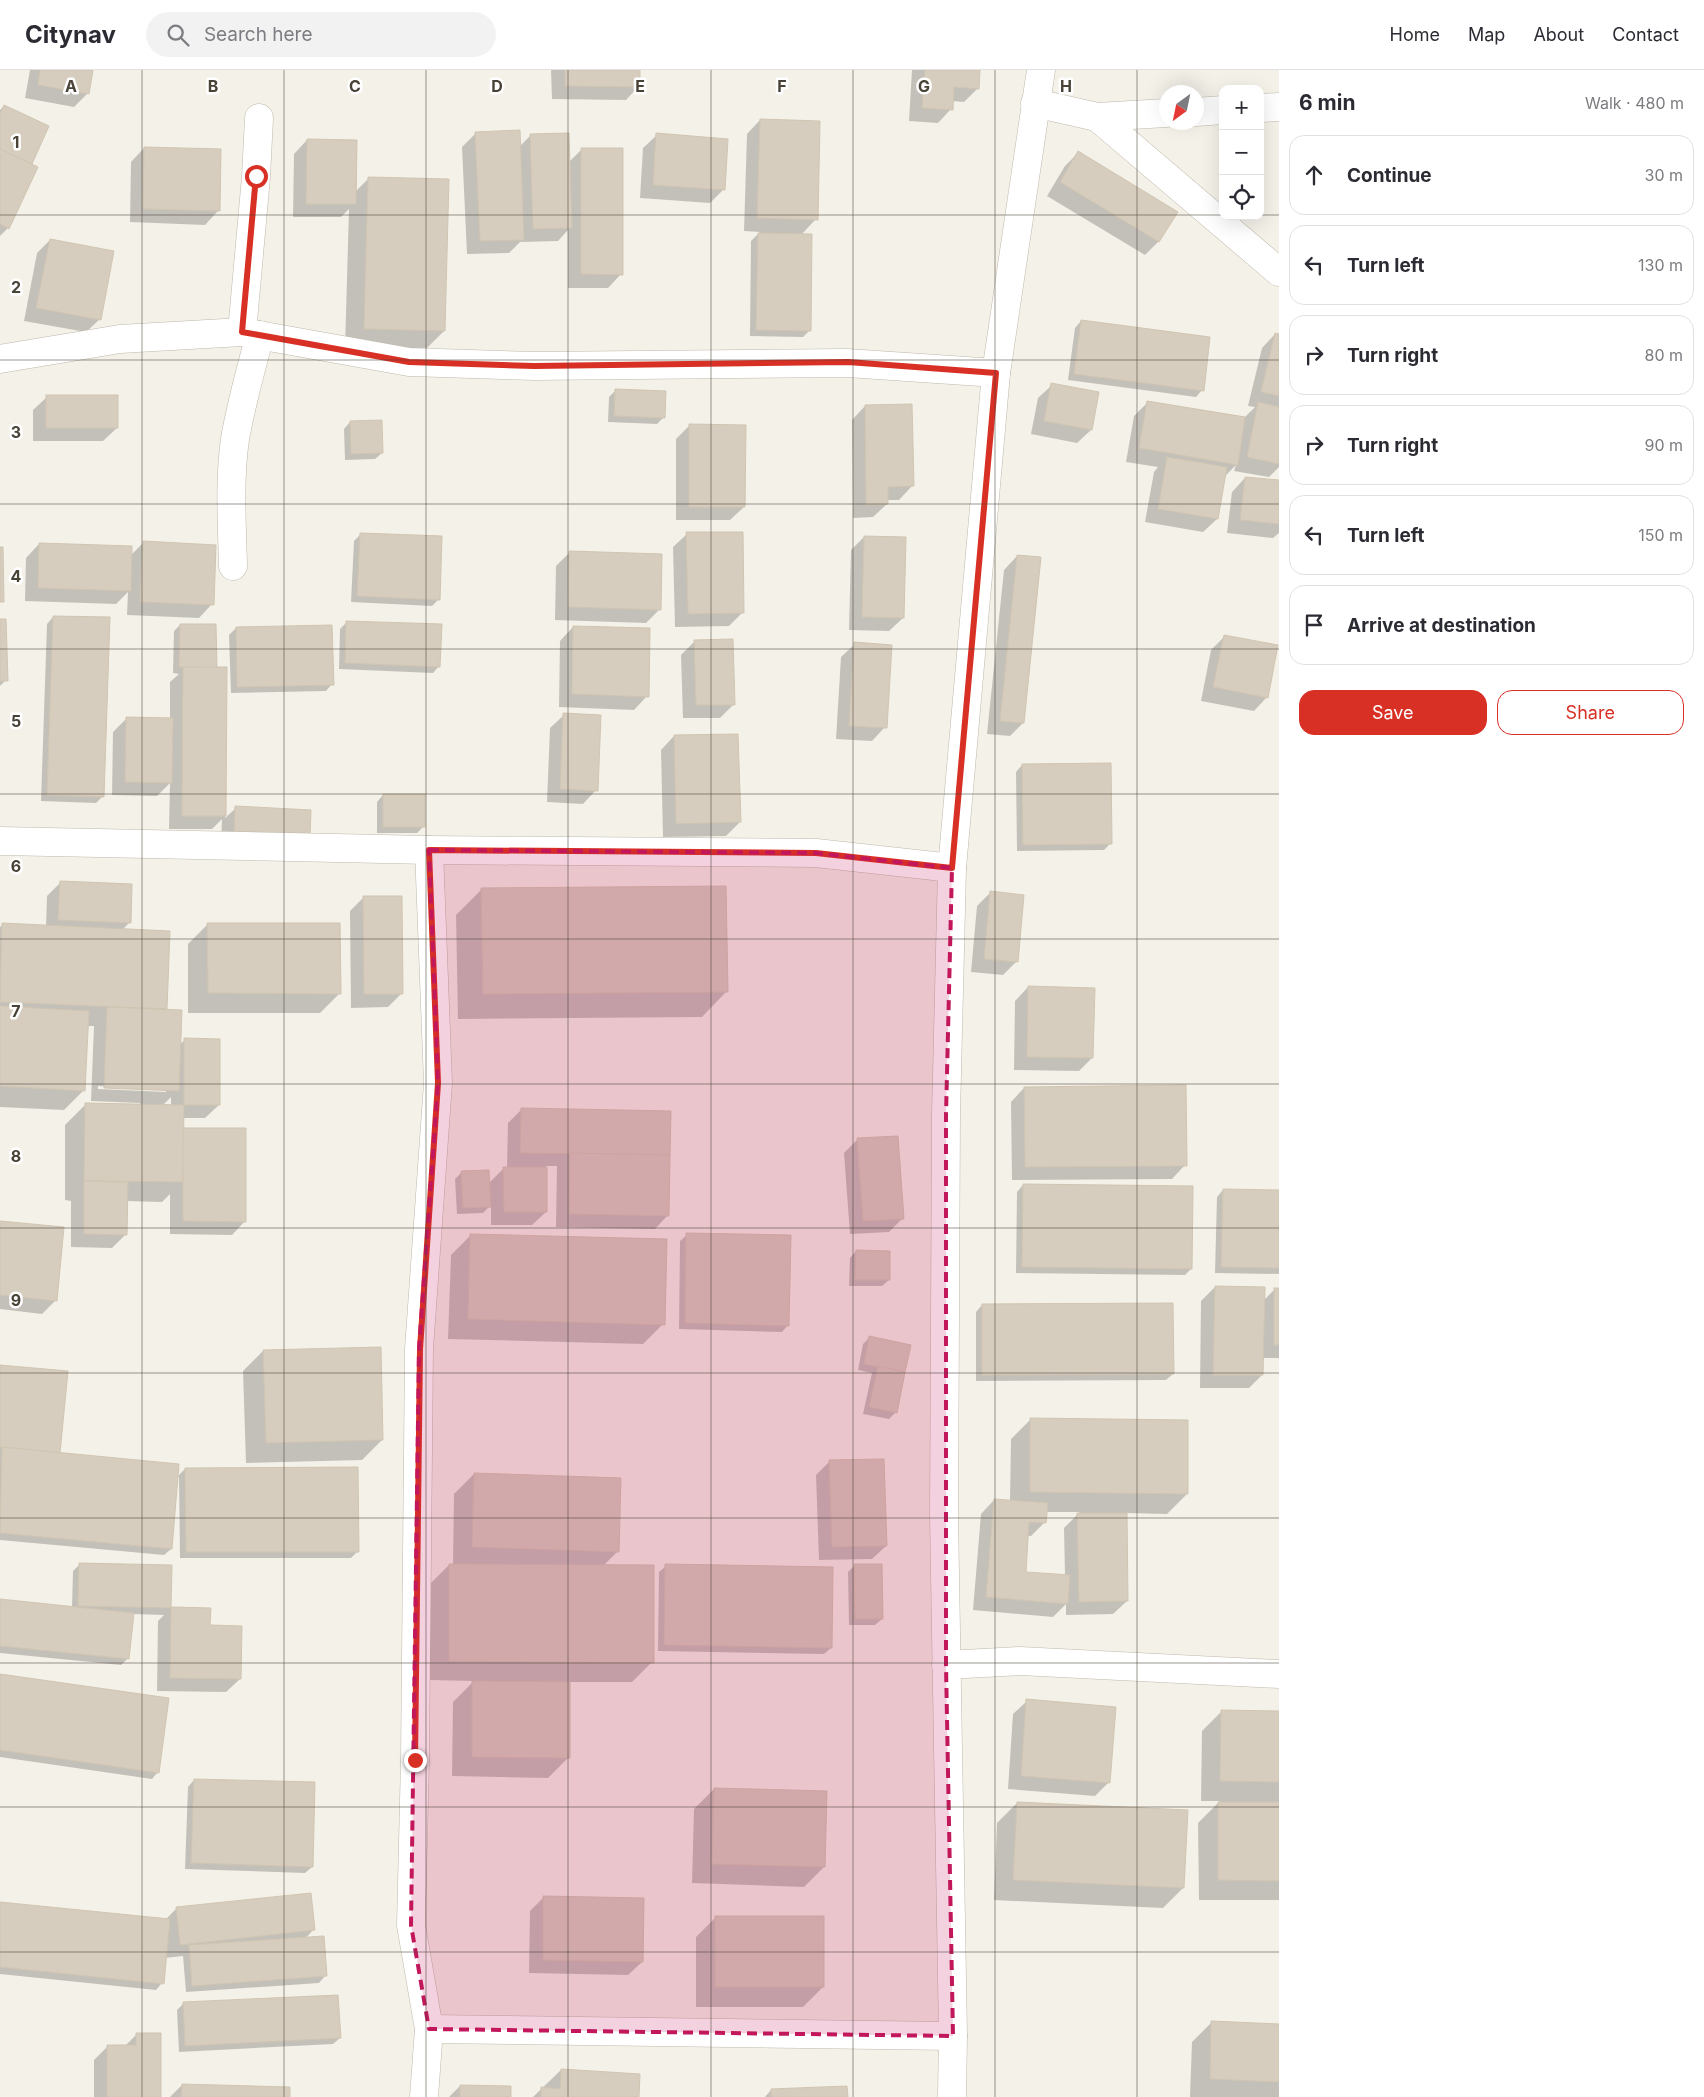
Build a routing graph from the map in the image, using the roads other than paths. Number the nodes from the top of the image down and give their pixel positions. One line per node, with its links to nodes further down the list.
1 (1041, 70): 2 (street)
2 (1036, 103): 8 (street); 13 (street)
3 (1264, 108): 4 (street)
4 (1279, 108)
5 (1219, 110): 6 (street)
6 (1204, 111)
7 (1159, 113): 8 (street)
8 (1097, 117): 10 (street)
9 (259, 118): 11 (street)
10 (1279, 272)
11 (251, 334): 12 (street); 13 (street); 14 (street)
12 (0, 359)
13 (996, 373): 17 (street)
14 (233, 566)
15 (0, 841): 16 (street)
16 (429, 850): 17 (street); 20 (street)
17 (952, 868): 18 (street)
18 (946, 1665): 19 (street); 21 (street)
19 (1279, 1674)
20 (429, 2029): 21 (street); 22 (street)
21 (953, 2036): 23 (street)
22 (424, 2097)
23 (952, 2097)

